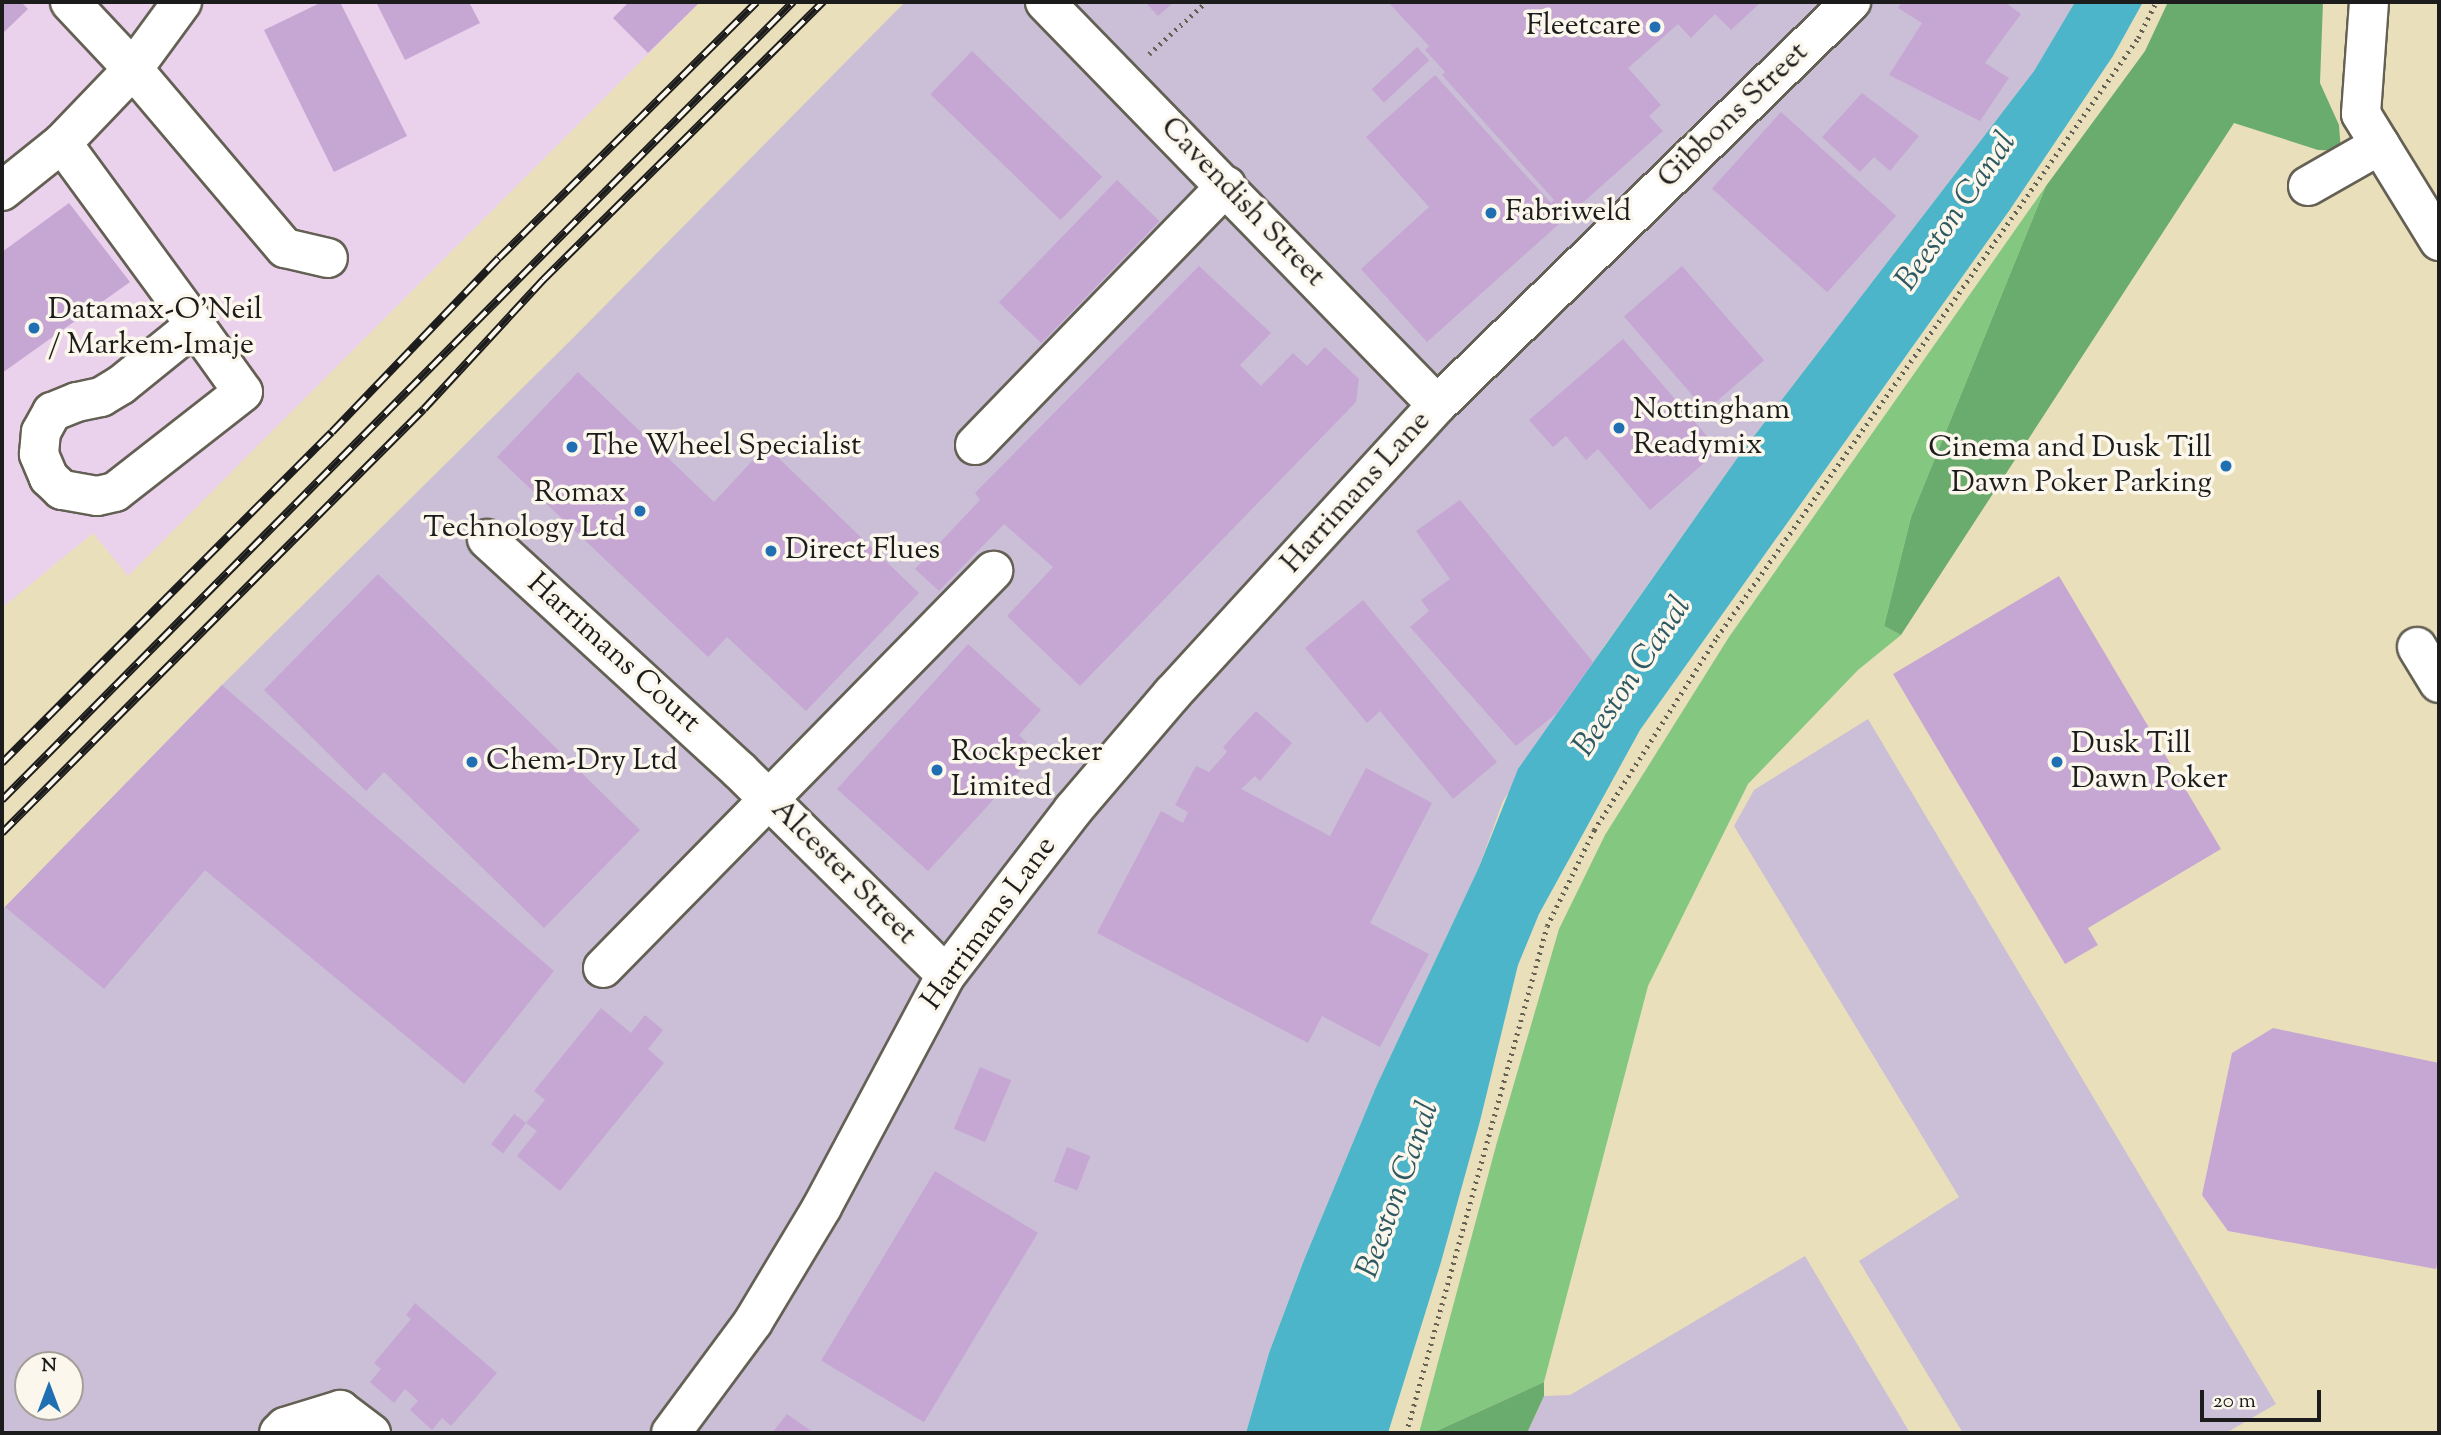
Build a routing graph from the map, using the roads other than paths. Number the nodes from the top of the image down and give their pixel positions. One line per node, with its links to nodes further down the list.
1 (70, 2): 6 (street)
2 (182, 2): 6 (street)
3 (1045, 2): 9 (street, Cavendish Street)
4 (1851, 2): 15 (street, Gibbons Street)
5 (2369, 2): 8 (street)
6 (133, 69): 7 (street); 13 (street)
7 (62, 143): 11 (street); 14 (street)
8 (2380, 145): 10 (street); 12 (street)
9 (1226, 186): 15 (street, Cavendish Street); 16 (street)
10 (2308, 186)
11 (2, 191)
12 (2439, 241)
13 (328, 258)
14 (195, 326): 14 (street)
15 (1437, 405): 24 (street, Harrimans Lane)
16 (975, 445)
17 (487, 539): 21 (street, Harrimans Court)
18 (993, 571): 22 (street)
19 (2417, 648): 20 (street)
20 (2439, 683)
21 (739, 770): 22 (street, Alcester Street)
22 (769, 799): 23 (street); 24 (street, Alcester Street)
23 (603, 968)
24 (946, 975): 27 (street, Harrimans Lane)
25 (279, 1433): 26 (street)
26 (371, 1433)
27 (671, 1433)

